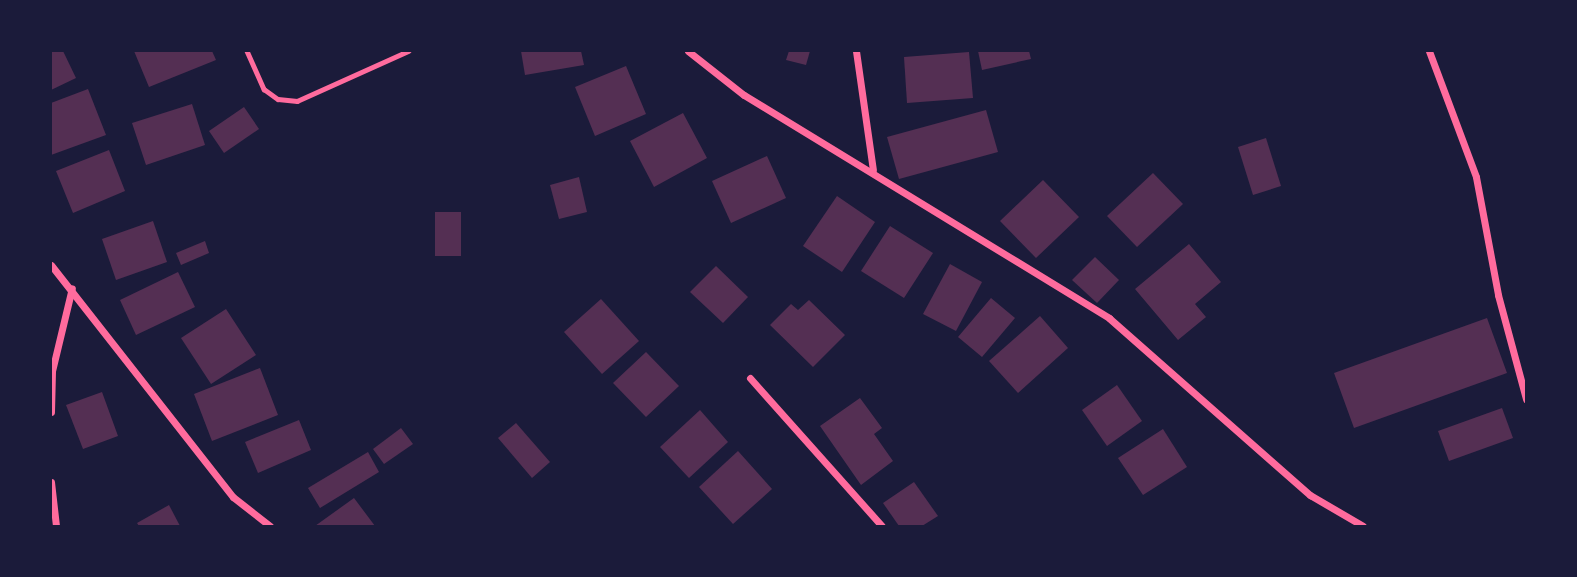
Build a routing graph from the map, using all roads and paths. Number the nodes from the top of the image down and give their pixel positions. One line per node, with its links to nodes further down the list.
1 (247, 51): 2 (path)
2 (408, 51)
3 (688, 51): 6 (street)
4 (856, 51): 6 (street)
5 (1429, 51): 10 (street)
6 (873, 170): 16 (street)
7 (51, 265): 8 (street)
8 (72, 288): 11 (street); 14 (street)
9 (750, 378): 15 (street)
10 (1526, 399)
11 (51, 412)
12 (51, 482): 13 (street)
13 (56, 526)
14 (270, 526)
15 (882, 526)
16 (1363, 526)

